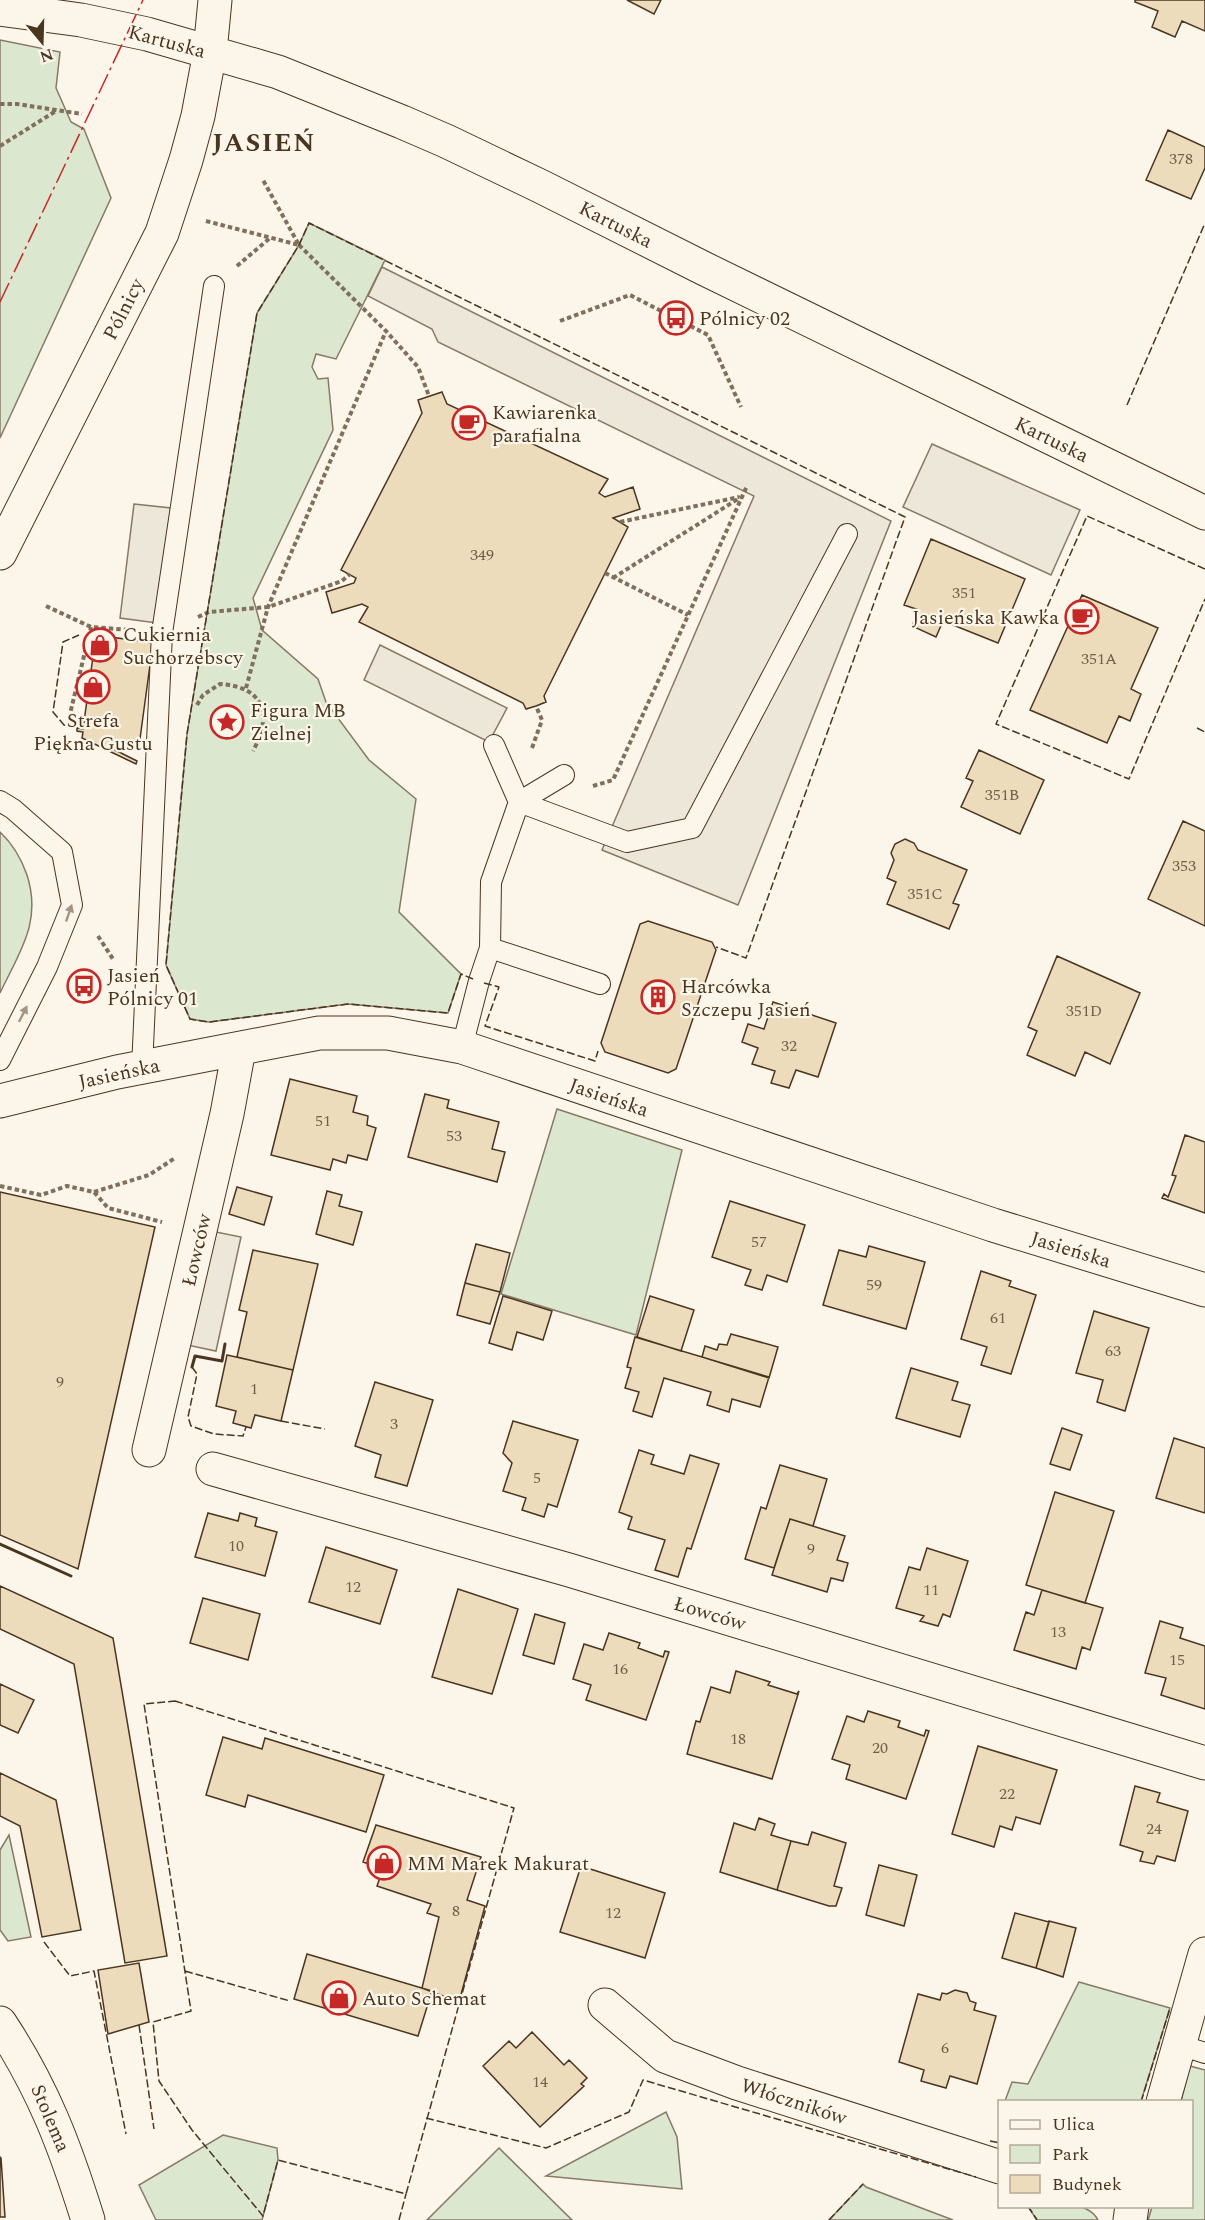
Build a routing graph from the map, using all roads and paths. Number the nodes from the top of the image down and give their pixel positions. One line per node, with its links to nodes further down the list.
1 (215, 0): 3 (street, Pólnicy)
2 (0, 9): 3 (street, Kartuska)
3 (210, 52): 19 (street, Kartuska); 22 (street, Pólnicy)
4 (0, 104): 5 (path)
5 (56, 111): 6 (path); 7 (path)
6 (82, 114)
7 (0, 146)
8 (263, 180): 11 (path)
9 (200, 220): 10 (path)
10 (270, 238): 11 (path); 12 (path)
11 (299, 245): 14 (path)
12 (214, 285): 30 (lane)
13 (560, 321): 16 (path)
14 (386, 331): 15 (path); 27 (path)
15 (429, 396)
16 (741, 407)
17 (747, 486): 18 (path)
18 (743, 496): 20 (path); 25 (path); 28 (path)
19 (1205, 513)
20 (620, 522)
21 (847, 534): 40 (lane)
22 (0, 553)
23 (604, 573): 25 (path)
24 (350, 574): 27 (path)
25 (613, 578): 28 (path)
26 (46, 606): 29 (path)
27 (268, 607): 30 (path); 31 (path)
28 (688, 615): 38 (path)
29 (91, 627): 30 (path); 34 (path)
30 (162, 633): 46 (lane)
31 (246, 688): 32 (path); 36 (path)
32 (197, 705)
33 (536, 706): 37 (path)
34 (69, 718)
35 (494, 745): 40 (lane)
36 (253, 751)
37 (531, 751)
38 (564, 775): 40 (lane)
39 (0, 801): 45 (lane, one-way to 39)
40 (519, 802): 41 (lane)
41 (490, 948): 42 (lane); 43 (lane)
42 (600, 984)
43 (462, 1047): 44 (street, Jasieńska); 52 (street, Jasieńska)
44 (239, 1049): 46 (street, Jasieńska); 53 (street, Łowców)
45 (0, 1060)
46 (142, 1068): 47 (street, Jasieńska)
47 (0, 1101)
48 (177, 1157): 50 (path)
49 (0, 1186): 50 (path)
50 (94, 1192): 51 (path)
51 (159, 1232)
52 (1205, 1290)
53 (149, 1450)
54 (213, 1468): 55 (street, Łowców)
55 (1205, 1763)
56 (1205, 1954): 59 (street)
57 (605, 2005): 61 (street, Włóczników)
58 (0, 2023): 62 (street, Stolema)
59 (1192, 2049): 60 (street)
60 (1164, 2100)
61 (998, 2167)
62 (88, 2220)

